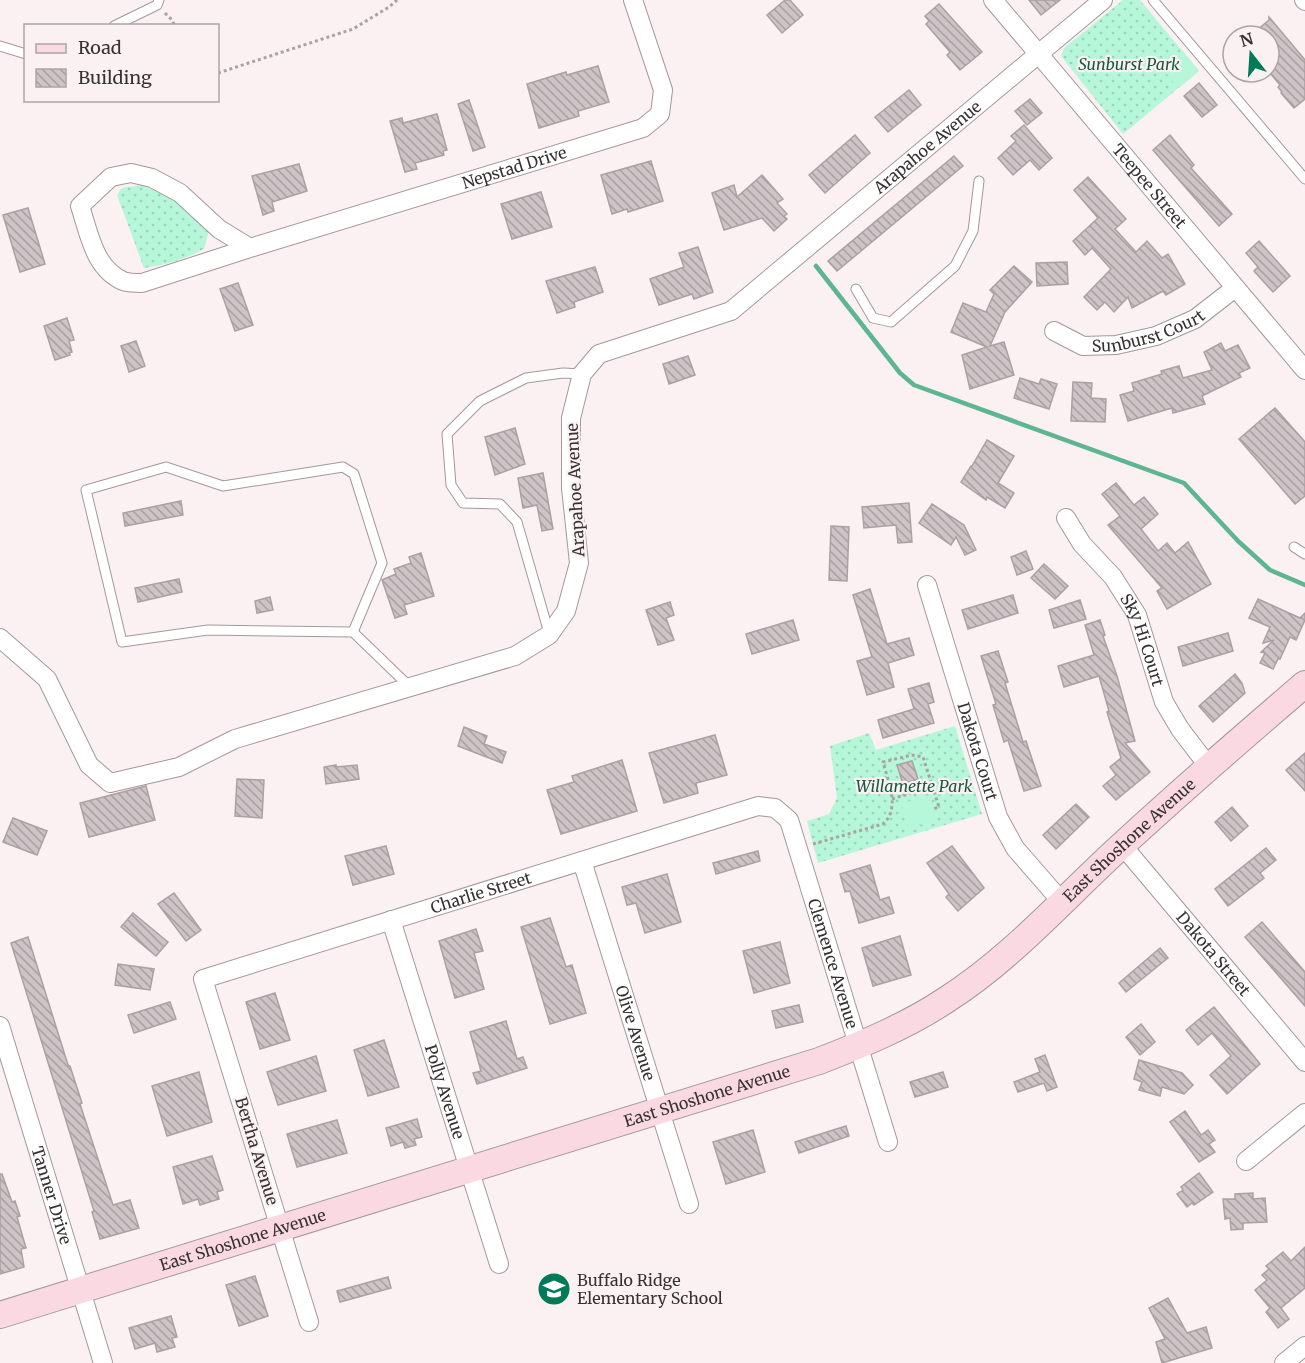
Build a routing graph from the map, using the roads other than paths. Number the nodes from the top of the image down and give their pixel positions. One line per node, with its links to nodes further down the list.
1 (633, 0): 12 (street, Nepstad Drive)
2 (993, 0): 9 (street, Teepee Street)
3 (1103, 0): 9 (street, Arapahoe Avenue)
4 (1153, 0): 10 (lane)
5 (158, 2): 6 (lane)
6 (118, 24)
7 (0, 46): 8 (lane)
8 (24, 53)
9 (1039, 54): 13 (street, Teepee Street); 17 (street, Arapahoe Avenue)
10 (1305, 179)
11 (979, 181): 14 (lane)
12 (250, 248): 12 (street, Nepstad Drive)
13 (1234, 288): 15 (street, Sunburst Court); 16 (street, Teepee Street)
14 (856, 289)
15 (1054, 331)
16 (1305, 370)
17 (582, 374): 23 (street, Arapahoe Avenue); 23 (lane)
18 (1066, 518): 27 (street, Sky Hi Court)
19 (1294, 547): 20 (lane)
20 (1305, 554)
21 (927, 585): 31 (street, Dakota Court)
22 (353, 632): 22 (lane); 26 (lane)
23 (549, 635): 26 (street, Arapahoe Avenue)
24 (0, 638): 26 (street, Arapahoe Avenue)
25 (1305, 684): 27 (street, East Shoshone Avenue)
26 (410, 687)
27 (1209, 767): 29 (street, East Shoshone Avenue)
28 (758, 806): 30 (street, Charlie Street); 35 (street, Clemence Avenue)
29 (1122, 845): 31 (street, East Shoshone Avenue); 36 (street, Dakota Street)
30 (582, 861): 32 (street, Charlie Street); 38 (street, Olive Avenue)
31 (1061, 901): 35 (street, East Shoshone Avenue)
32 (391, 920): 33 (street, Charlie Street); 42 (street, Polly Avenue)
33 (203, 979): 44 (street, Bertha Avenue)
34 (0, 1026): 37 (street, Tanner Drive)
35 (858, 1046): 38 (street, East Shoshone Avenue); 40 (street, Clemence Avenue)
36 (1305, 1062)
37 (7, 1072): 46 (street, Tanner Drive)
38 (660, 1111): 42 (street, East Shoshone Avenue); 43 (street, Olive Avenue)
39 (1305, 1113): 41 (street)
40 (888, 1142)
41 (1246, 1161)
42 (469, 1169): 44 (street, East Shoshone Avenue); 45 (street, Polly Avenue)
43 (689, 1204)
44 (280, 1228): 46 (street, East Shoshone Avenue); 48 (street, Bertha Avenue)
45 (499, 1264)
46 (81, 1289): 47 (street, East Shoshone Avenue); 50 (street, Tanner Drive)
47 (0, 1315)
48 (309, 1322)
49 (1305, 1346): 51 (street)
50 (104, 1363)
51 (1284, 1363)

